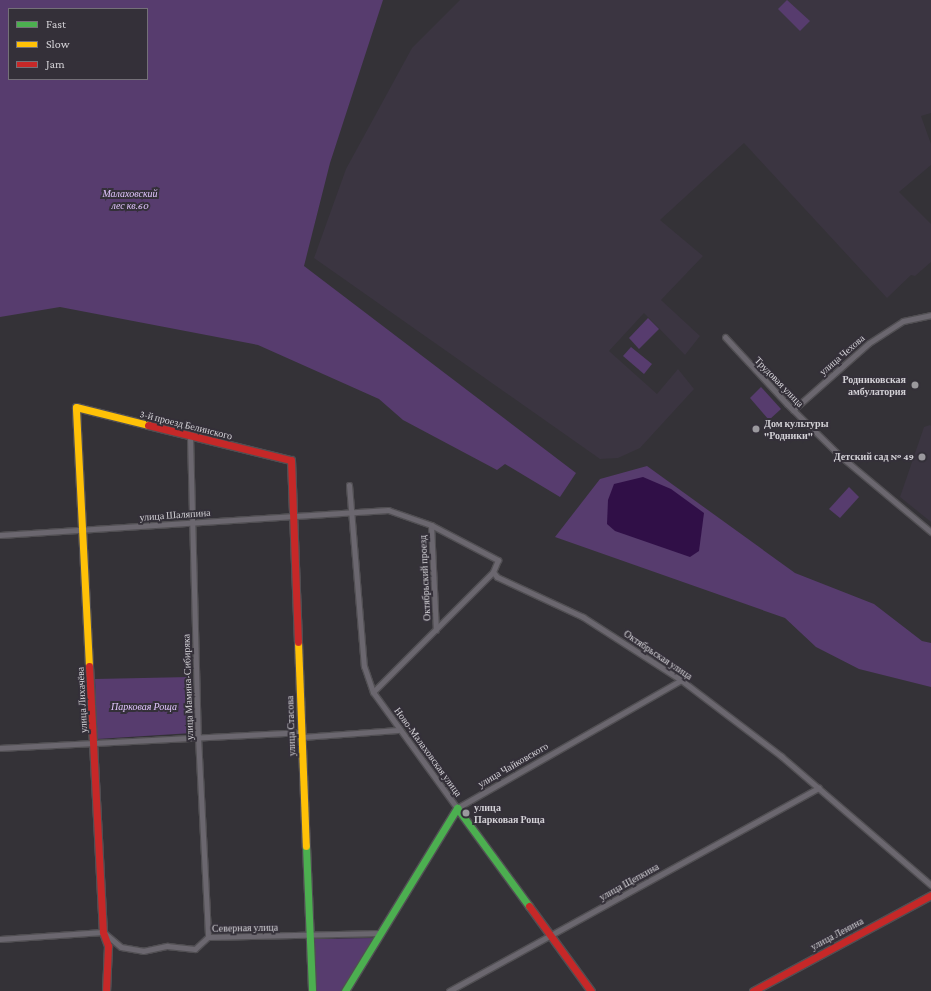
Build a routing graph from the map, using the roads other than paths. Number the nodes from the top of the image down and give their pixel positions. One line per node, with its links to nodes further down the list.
1 (931, 314): 4 (street, улица Чехова)
2 (725, 337): 4 (street, Трудовая улица)
3 (76, 407): 5 (street, 3-й проезд Белинского); 12 (street, улица Лихачёва)
4 (793, 410): 13 (street, Трудовая улица)
5 (190, 437): 6 (street, 3-й проезд Белинского); 10 (street, улица Мамина-Сибиряка)
6 (291, 460): 9 (street, улица Стасова)
7 (349, 485): 8 (street, Ново-Малаховская улица)
8 (350, 513): 9 (street, улица Шаляпина); 11 (street); 18 (street, Ново-Малаховская улица)
9 (293, 518): 10 (street, улица Шаляпина); 20 (street, улица Стасова)
10 (193, 522): 12 (street, улица Шаляпина); 21 (street, улица Мамина-Сибиряка)
11 (431, 525): 15 (street); 16 (street, Октябрьский проезд)
12 (82, 531): 14 (street, улица Шаляпина); 22 (street, улица Лихачёва)
13 (931, 532)
14 (0, 535)
15 (493, 572): 16 (street, Октябрьский проезд); 17 (street, Октябрьская улица)
16 (436, 630): 18 (street, Октябрьский проезд)
17 (681, 680): 24 (street, Октябрьская улица); 25 (street, улица Чайковского)
18 (373, 692): 19 (street, Ново-Малаховская улица)
19 (398, 730): 20 (street); 25 (street, Ново-Малаховская улица)
20 (302, 735): 21 (street); 30 (street, улица Стасова)
21 (198, 737): 22 (street); 32 (street, улица Мамина-Сибиряка)
22 (95, 743): 23 (street); 28 (street, улица Лихачёва)
23 (0, 748)
24 (819, 788): 26 (street, Октябрьская улица); 31 (street, улица Щепкина)
25 (457, 808): 29 (street, улица Чайковского); 31 (street, Ново-Малаховская улица)
26 (931, 885)
27 (931, 895): 39 (street, улица Ленина)
28 (103, 932): 32 (street, Северная улица); 33 (street); 34 (street, улица Лихачёва)
29 (382, 933): 30 (street, Северная улица); 36 (street, улица Чайковского)
30 (310, 935): 32 (street, Северная улица); 35 (street, улица Стасова)
31 (548, 936): 37 (street, улица Щепкина); 38 (street, Ново-Малаховская улица)
32 (208, 937)
33 (0, 939)
34 (106, 991)
35 (312, 991)
36 (345, 991)
37 (449, 991)
38 (591, 991)
39 (753, 991)

